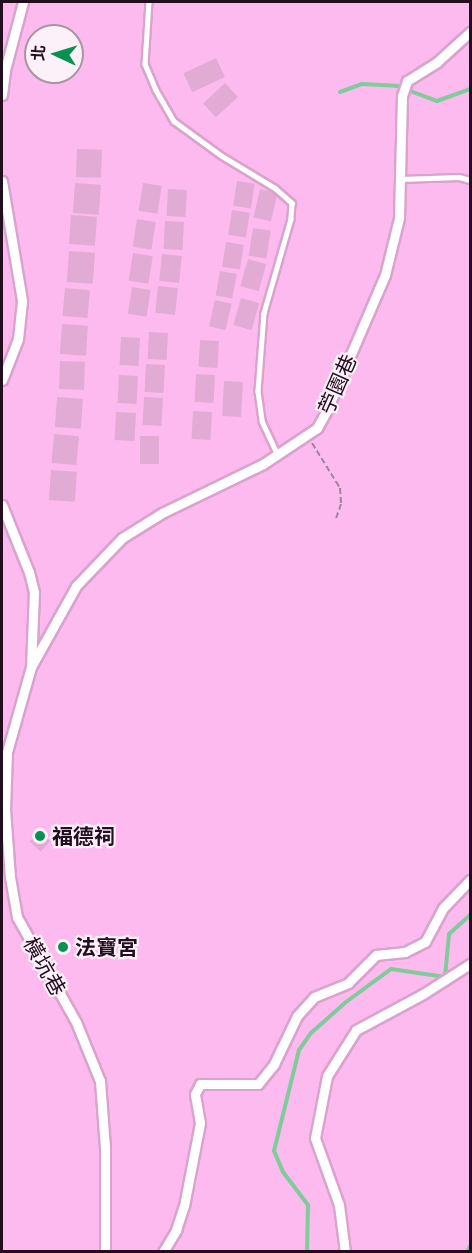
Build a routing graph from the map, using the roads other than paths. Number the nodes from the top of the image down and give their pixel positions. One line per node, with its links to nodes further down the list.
1 (23, 2): 4 (street)
2 (149, 2): 9 (lane)
3 (471, 32): 5 (street, 苧園巷)
4 (2, 95)
5 (400, 179): 6 (lane); 9 (street, 苧園巷)
6 (471, 180)
7 (2, 181): 8 (street)
8 (2, 380)
9 (278, 455): 11 (street, 苧園巷)
10 (2, 505): 11 (street, 橫坑巷)
11 (31, 667): 14 (street, 橫坑巷)
12 (471, 880): 15 (street)
13 (471, 964): 16 (street)
14 (105, 1251)
15 (163, 1251)
16 (345, 1251)

